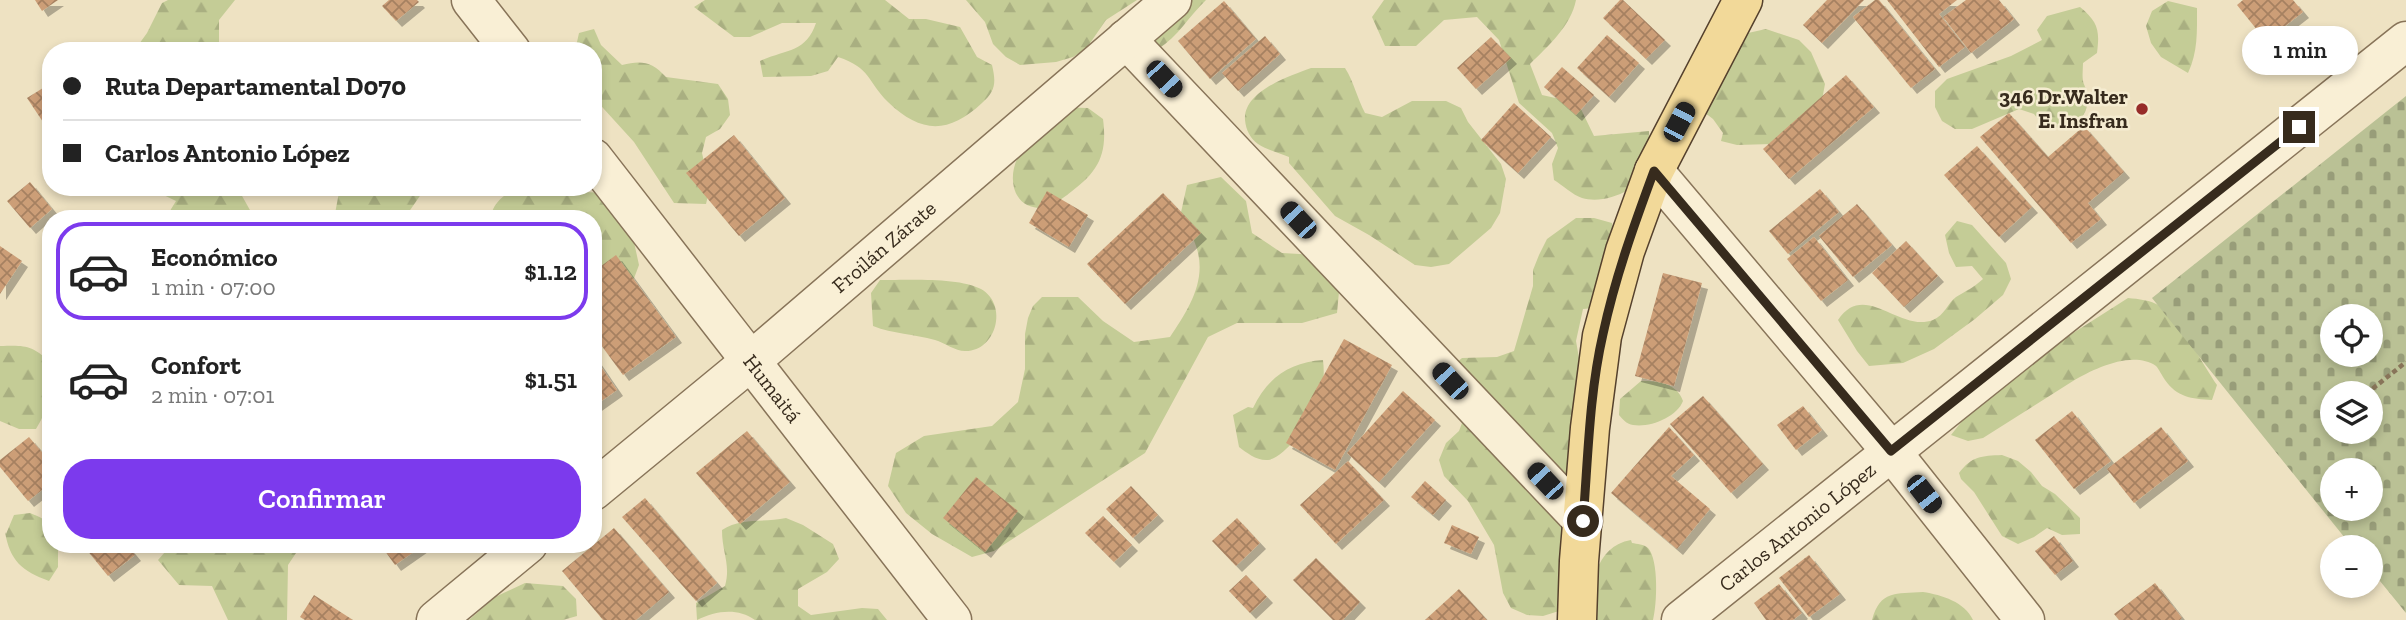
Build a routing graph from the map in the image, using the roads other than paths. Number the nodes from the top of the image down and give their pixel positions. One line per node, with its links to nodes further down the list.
1 (471, 0): 6 (street)
2 (1172, 0): 4 (street, Froilán Zárate)
3 (1743, 0): 8 (main road)
4 (1126, 39): 9 (street, Froilán Zárate); 12 (street)
5 (2406, 41): 10 (street, Carlos Antonio López)
6 (504, 42)
7 (602, 170): 9 (street, Humaitá)
8 (1654, 171): 10 (street); 12 (main road)
9 (751, 361): 11 (street, Froilán Zárate); 15 (street, Humaitá)
10 (1891, 451): 17 (street, Carlos Antonio López); 18 (street)
11 (602, 484)
12 (1583, 521): 16 (main road)
13 (517, 553): 14 (street)
14 (436, 620)
15 (952, 620)
16 (1577, 620)
17 (1681, 620)
18 (2025, 620)

